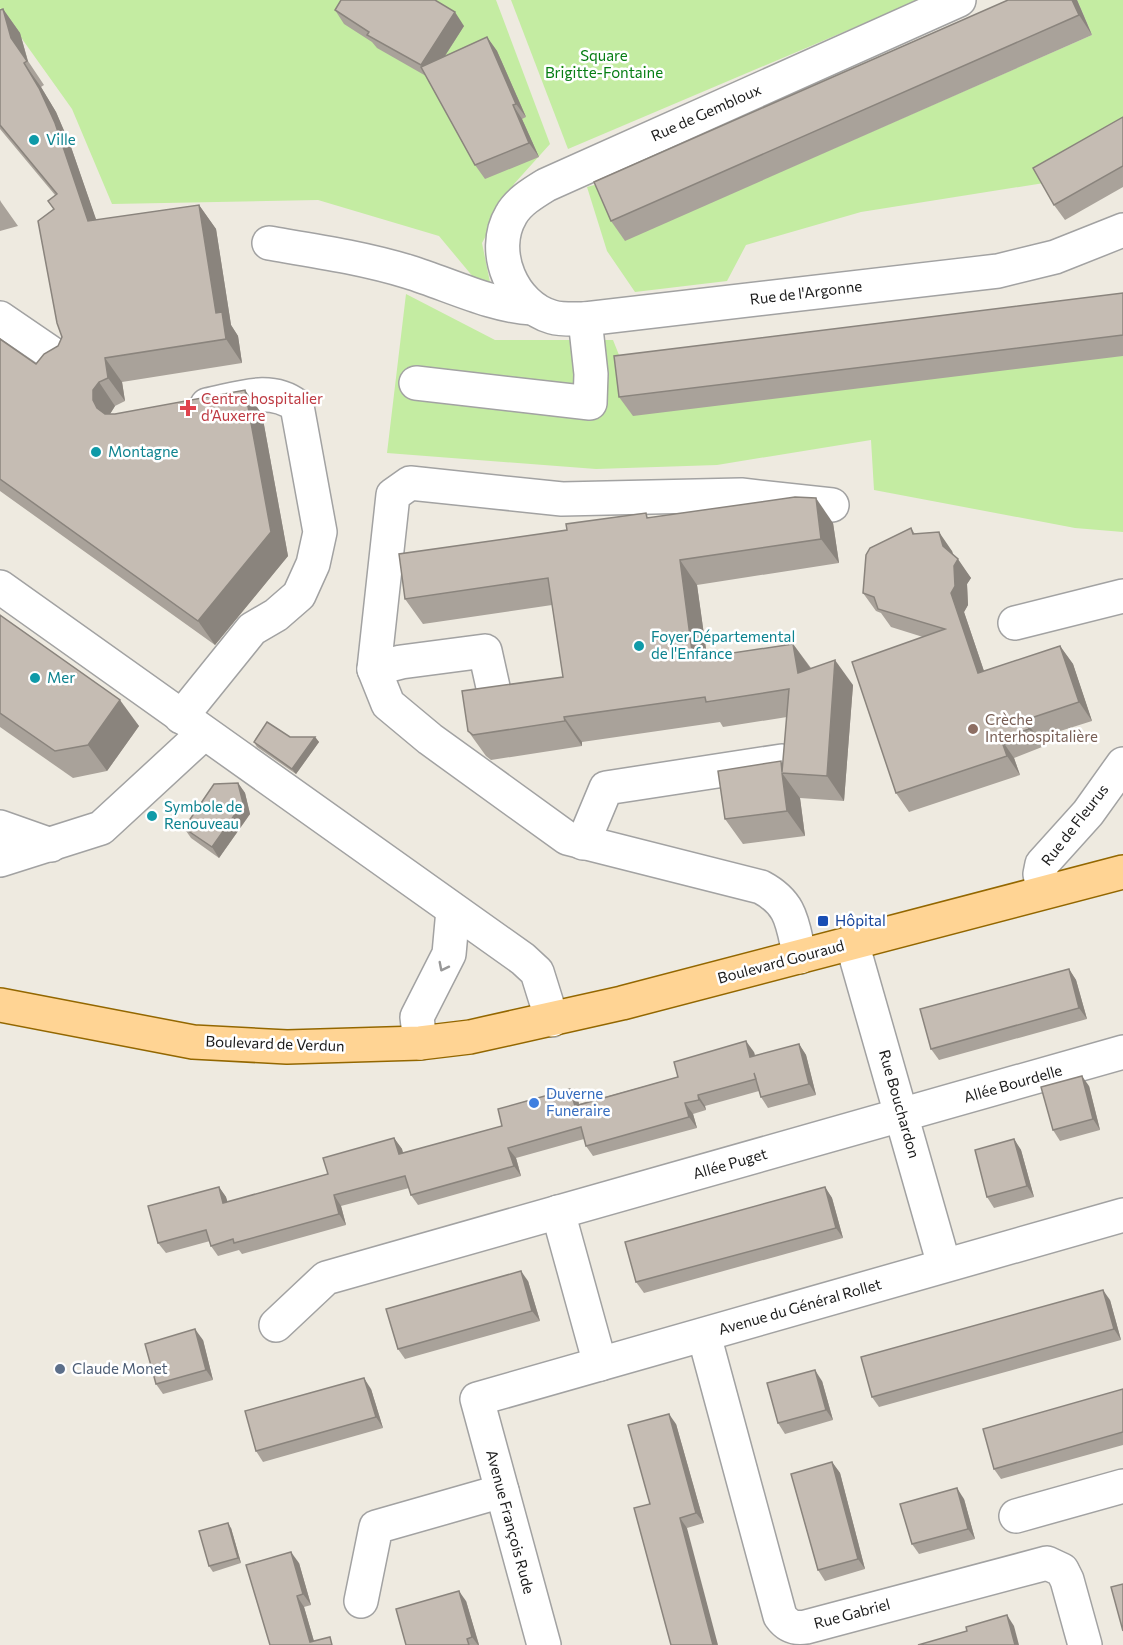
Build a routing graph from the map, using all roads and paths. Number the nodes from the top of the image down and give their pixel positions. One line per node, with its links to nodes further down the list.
1 (959, 0): 4 (street, Rue de Gembloux)
2 (1123, 230): 7 (street, Rue de l'Argonne)
3 (269, 243): 5 (street)
4 (506, 268): 5 (street, Rue de l'Argonne)
5 (532, 308): 7 (street, Rue de l'Argonne)
6 (0, 318): 8 (street)
7 (585, 320): 9 (street)
8 (60, 359)
9 (416, 383)
10 (183, 410): 17 (street)
11 (832, 505): 15 (street)
12 (0, 587): 17 (street)
13 (1123, 596): 14 (street)
14 (1015, 623)
15 (374, 669): 16 (street); 21 (street)
16 (493, 687)
17 (192, 725): 22 (street); 26 (street)
18 (782, 761): 21 (street)
19 (1123, 764): 25 (street, Rue de Fleurus)
20 (0, 827): 22 (street)
21 (583, 843): 28 (street)
22 (51, 845): 23 (street)
23 (0, 860)
24 (1123, 872): 25 (main road, Boulevard Gouraud)
25 (1043, 891): 27 (main road, Boulevard Gouraud)
26 (453, 910): 30 (street); 31 (street, one-way to 31)
27 (852, 943): 28 (main road, Boulevard Gouraud); 33 (street, Rue Bouchardon)
28 (800, 957): 30 (main road, Boulevard Gouraud)
29 (0, 1005): 31 (main road, Boulevard de Verdun)
30 (552, 1020): 31 (main road, Boulevard de Verdun)
31 (420, 1043)
32 (1123, 1052): 33 (street, Allée Bourdelle)
33 (902, 1115): 34 (street, Allée Puget); 36 (street, Rue Bouchardon)
34 (558, 1212): 37 (street, Allée Puget); 39 (street)
35 (1123, 1215): 36 (street, Avenue du Général Rollet)
36 (944, 1265): 38 (street, Avenue du Général Rollet)
37 (276, 1325)
38 (704, 1335): 39 (street, Avenue du Général Rollet); 46 (street, Rue Gabriel)
39 (600, 1364): 40 (street, Avenue du Général Rollet)
40 (477, 1399): 42 (street, Avenue François Rude)
41 (1123, 1486): 43 (street)
42 (502, 1491): 44 (street); 45 (street, Avenue François Rude)
43 (1016, 1516)
44 (361, 1601)
45 (543, 1645)
46 (1085, 1645)

